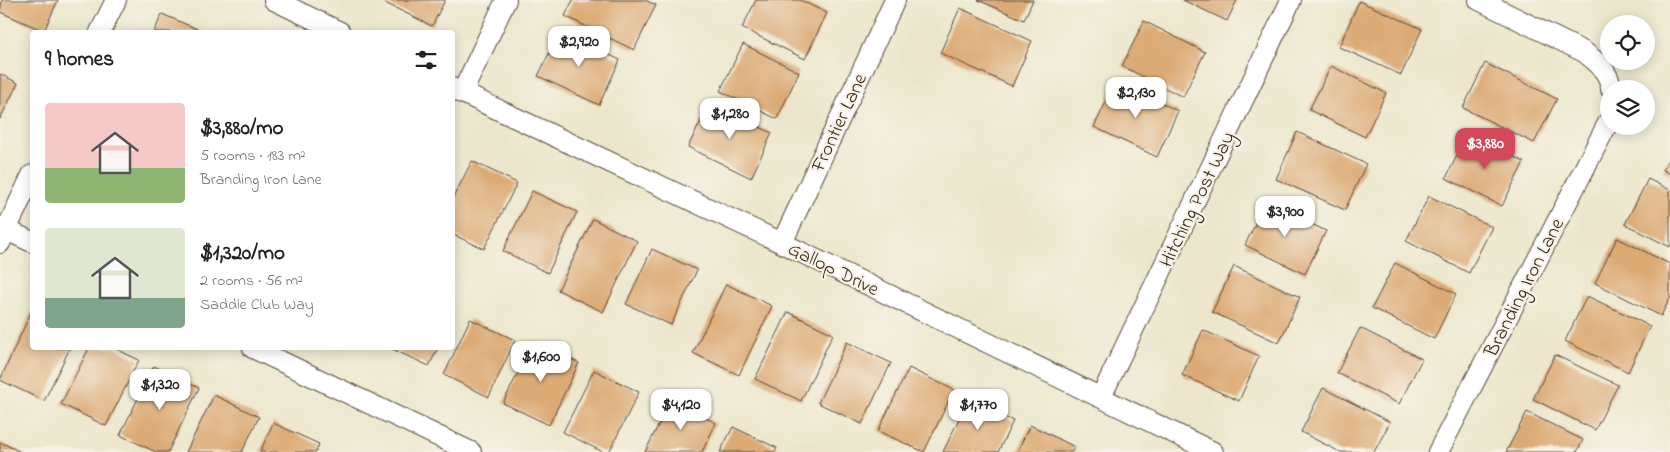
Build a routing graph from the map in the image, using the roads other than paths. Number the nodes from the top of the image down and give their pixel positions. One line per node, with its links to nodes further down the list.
1 (116, 0): 7 (street)
2 (274, 0): 8 (street)
3 (506, 0): 10 (street)
4 (895, 0): 15 (street, Frontier Lane)
5 (1291, 0): 17 (street, Hitching Post Way)
6 (1479, 0): 9 (street)
7 (101, 30)
8 (336, 30)
9 (1608, 80)
10 (457, 90): 15 (street, Gallop Drive)
11 (1602, 135): 20 (street, Branding Iron Lane)
12 (30, 179): 13 (street)
13 (2, 233): 14 (street)
14 (30, 241)
15 (782, 243): 17 (street, Gallop Drive)
16 (257, 350): 18 (street)
17 (1101, 397): 19 (street, Gallop Drive)
18 (471, 452)
19 (1213, 452)
20 (1438, 452)

